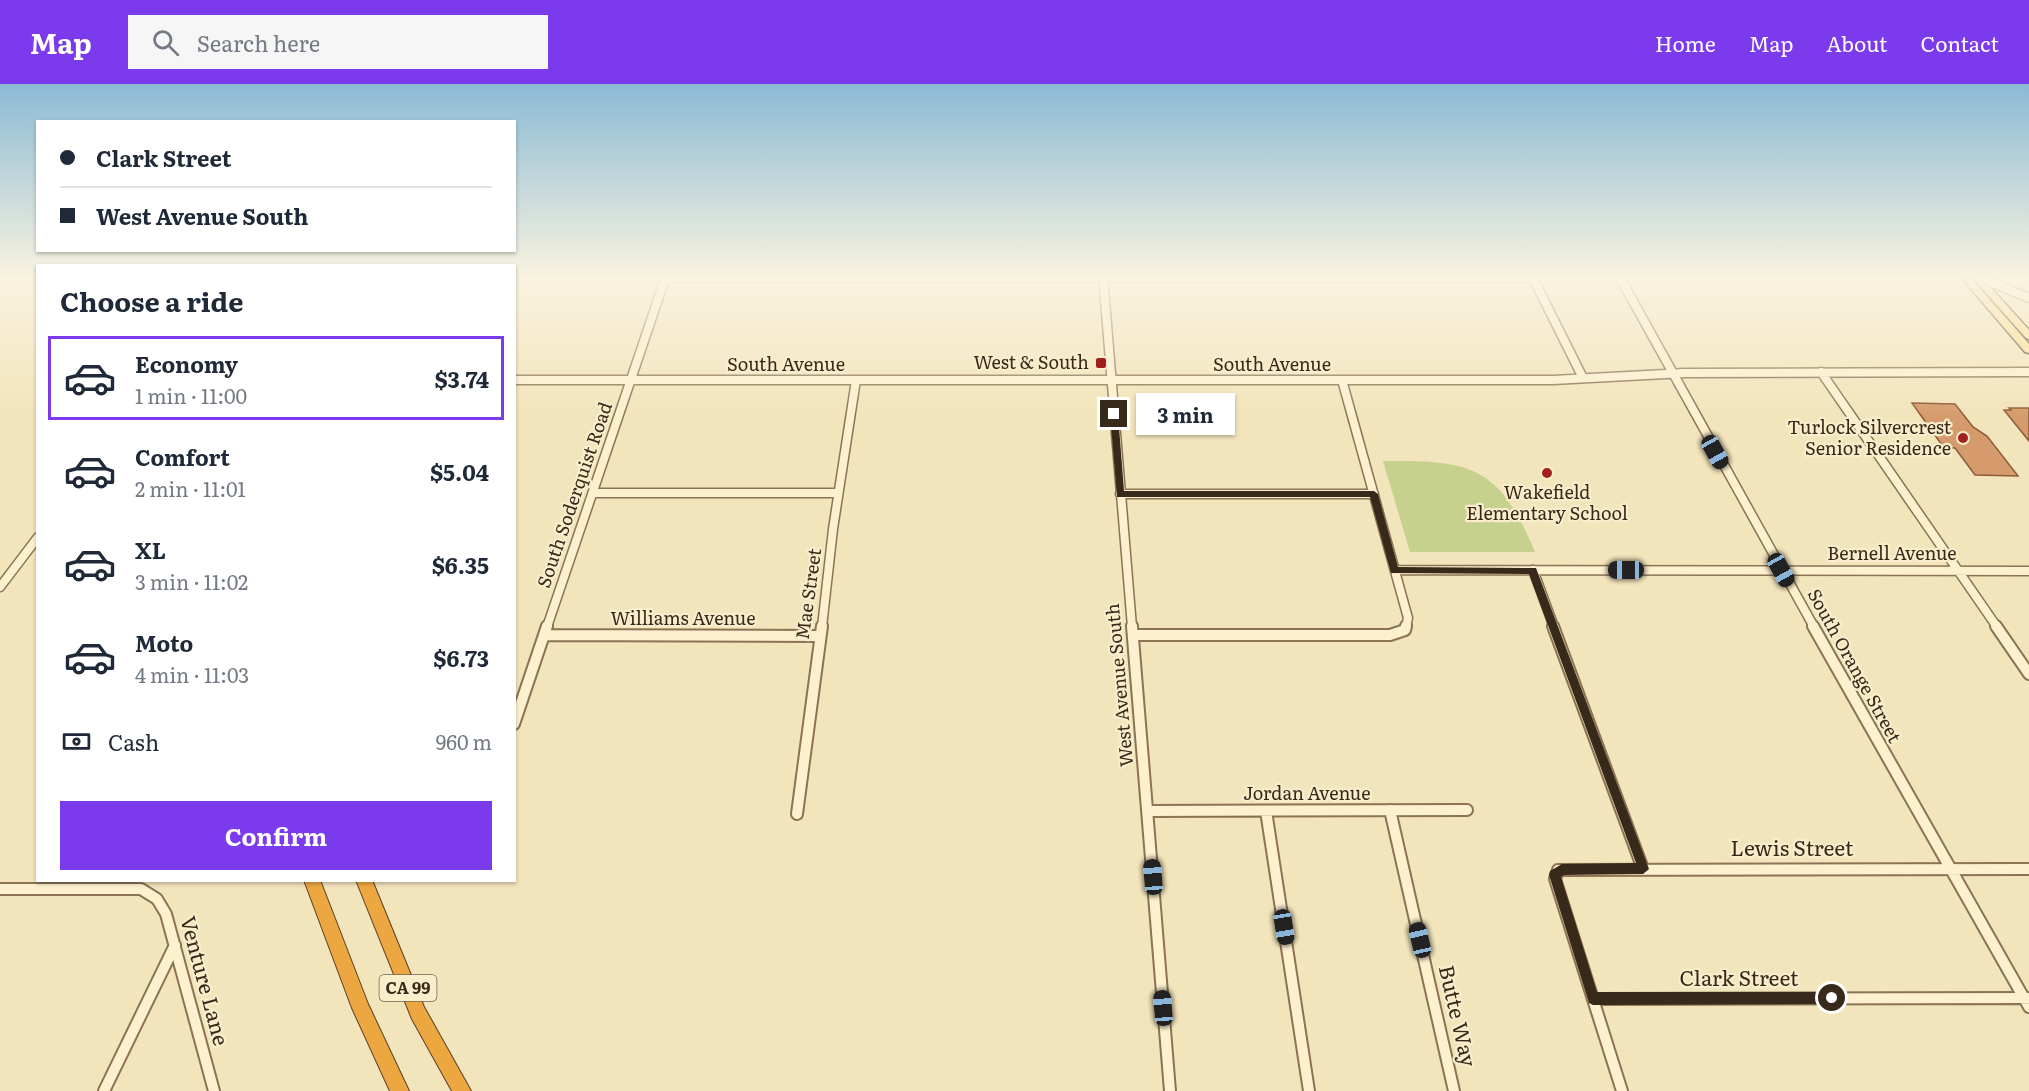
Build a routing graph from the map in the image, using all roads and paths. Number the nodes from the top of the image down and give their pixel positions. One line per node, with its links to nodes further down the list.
1 (650, 323): 15 (street, South Soderquist Road)
2 (1107, 323): 13 (street, West Avenue South)
3 (1554, 323): 12 (street)
4 (1644, 323): 11 (street, South Orange Street)
5 (2005, 323): 8 (main road)
6 (2018, 323): 7 (main road)
7 (2029, 336)
8 (2029, 350)
9 (1821, 372): 10 (street, South Avenue); 11 (street, South Avenue); 26 (street)
10 (2029, 372)
11 (1671, 373): 12 (street, South Avenue); 25 (street, South Orange Street)
12 (1583, 378): 17 (street, South Avenue)
13 (1111, 379): 16 (street, South Avenue); 17 (street, South Avenue); 20 (street, West Avenue South)
14 (516, 380): 15 (street, South Avenue)
15 (632, 380): 16 (street, South Avenue); 18 (street, South Soderquist Road)
16 (856, 380): 19 (street, Mae Street)
17 (1342, 380): 21 (street)
18 (593, 493): 19 (street); 29 (street, South Soderquist Road)
19 (838, 493): 31 (street, Mae Street)
20 (1120, 494): 21 (street); 30 (street, West Avenue South)
21 (1374, 494): 23 (street)
22 (36, 540): 28 (street)
23 (1395, 570): 24 (street, Bernell Avenue); 30 (street)
24 (1533, 570): 25 (street, Bernell Avenue); 39 (street)
25 (1781, 570): 26 (street, Bernell Avenue); 40 (street, South Orange Street)
26 (1957, 571): 27 (street, Bernell Avenue); 32 (street)
27 (2029, 571)
28 (0, 587)
29 (545, 634): 31 (street, Williams Avenue); 33 (street, South Soderquist Road)
30 (1133, 635): 36 (street, West Avenue South)
31 (820, 636): 38 (street, Mae Street)
32 (2029, 674)
33 (516, 718)
34 (1390, 810): 35 (street, Jordan Avenue); 37 (street, Jordan Avenue); 54 (street, Butte Way)
35 (1467, 810)
36 (1147, 811): 37 (street, Jordan Avenue); 52 (street, West Avenue South)
37 (1266, 811): 53 (street)
38 (797, 814)
39 (1643, 869): 40 (street, Lewis Street); 46 (street, Lewis Street)
40 (1949, 869): 41 (street, Lewis Street); 47 (street, South Orange Street)
41 (2029, 869)
42 (313, 882): 50 (highway, CA 99)
43 (365, 882): 51 (highway, CA 99)
44 (0, 889): 45 (street, Venture Lane)
45 (175, 945): 48 (street); 49 (street, Venture Lane)
46 (1593, 999): 47 (street, Clark Street); 55 (street)
47 (2027, 1001)
48 (104, 1091)
49 (214, 1091)
50 (400, 1091)
51 (462, 1091)
52 (1170, 1091)
53 (1309, 1091)
54 (1454, 1091)
55 (1622, 1091)

